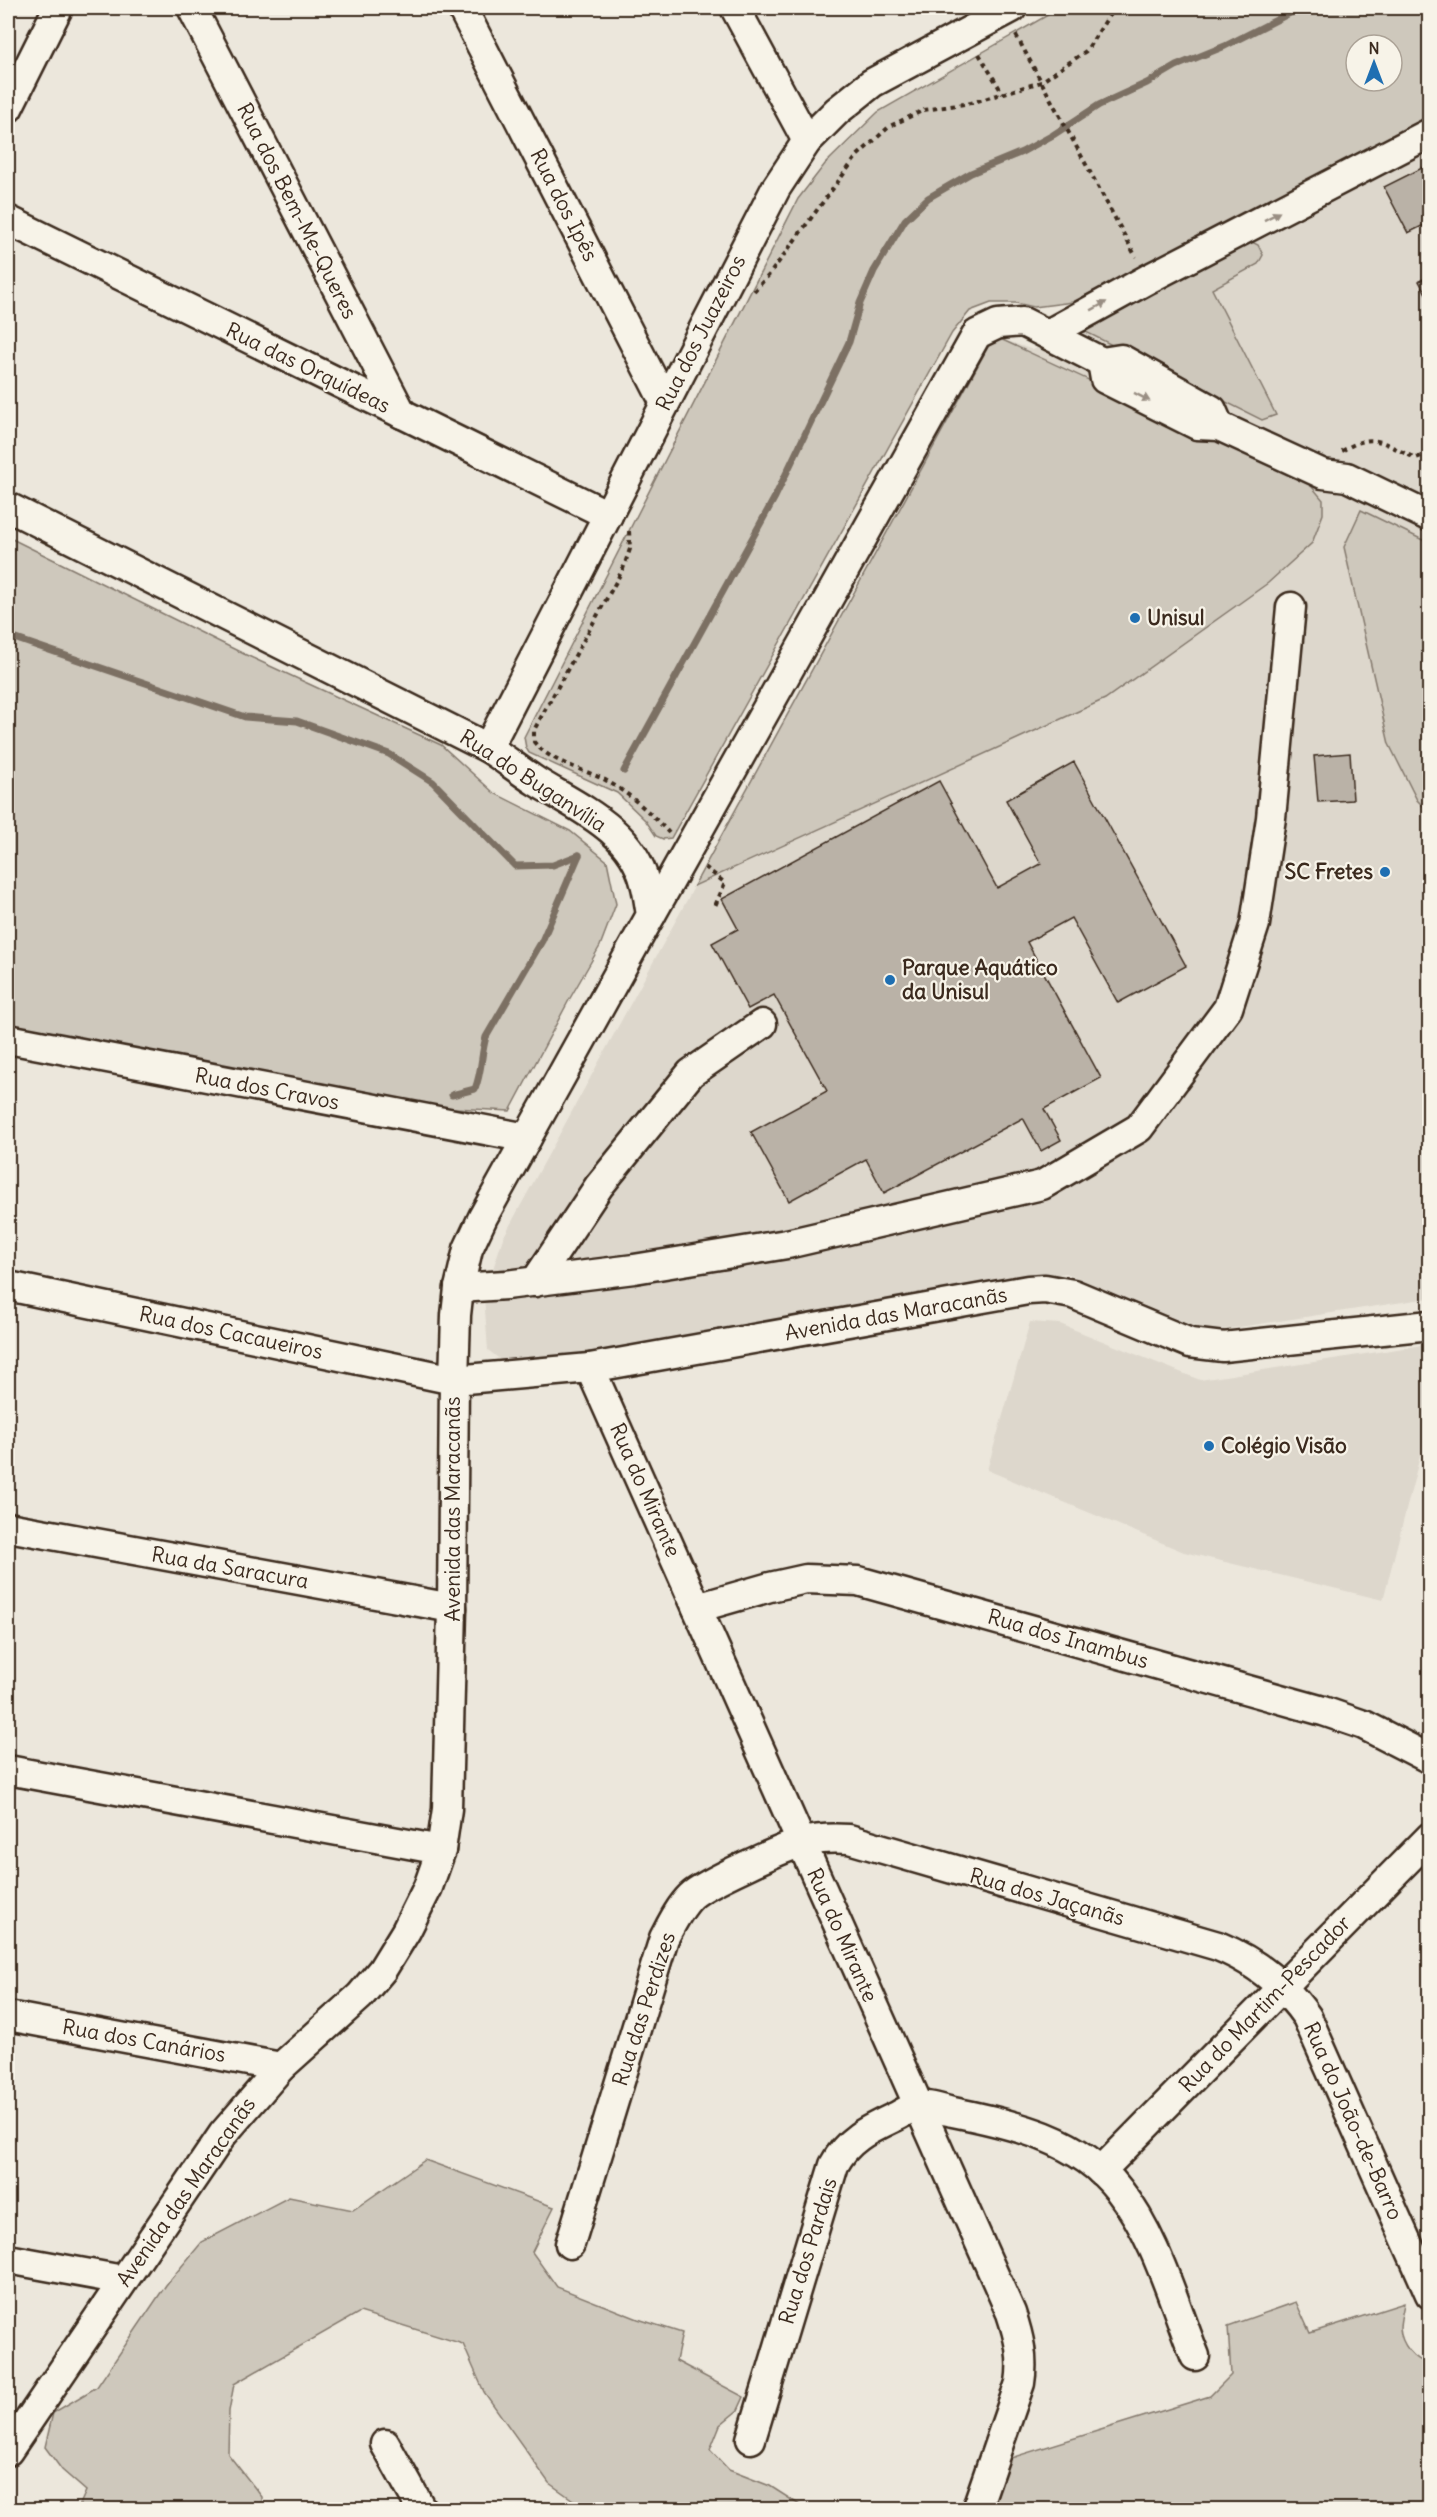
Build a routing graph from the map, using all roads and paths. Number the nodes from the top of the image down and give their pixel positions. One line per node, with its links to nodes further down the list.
1 (58, 8): 10 (street)
2 (192, 8): 18 (street, Rua dos Bem-Me-Queres)
3 (462, 8): 17 (street, Rua dos Ipês)
4 (735, 8): 12 (street)
5 (1114, 8): 8 (path)
6 (1006, 9): 7 (street, Rua dos Juazeiros); 8 (path)
7 (967, 32): 9 (path); 12 (street, Rua dos Juazeiros)
8 (1041, 82): 9 (path); 14 (path)
9 (1003, 94): 15 (path)
10 (8, 108)
11 (1430, 133): 14 (street, one-way to 11)
12 (807, 141): 17 (street, Rua dos Juazeiros)
13 (8, 220): 18 (street, Rua das Orquídeas)
14 (1148, 279): 16 (street, one-way to 14)
15 (753, 292)
16 (1048, 334): 21 (street); 28 (street)
17 (665, 403): 24 (street, Rua dos Juazeiros)
18 (402, 414): 24 (street, Rua das Orquídeas)
19 (1347, 448): 20 (path)
20 (1430, 453)
21 (1323, 474): 23 (street); 25 (street)
22 (8, 507): 27 (street, Rua do Buganvília)
23 (1430, 517)
24 (618, 522): 27 (street, Rua dos Juazeiros); 28 (path)
25 (1430, 536)
26 (1291, 607): 34 (street)
27 (488, 748): 30 (street, Rua do Buganvília)
28 (686, 852): 29 (path); 30 (street)
29 (715, 906)
30 (651, 915): 33 (street)
31 (762, 1024): 34 (street)
32 (8, 1039): 33 (street, Rua dos Cravos)
33 (527, 1138): 36 (street)
34 (535, 1281): 36 (street)
35 (8, 1286): 39 (street, Rua dos Cacaueiros)
36 (459, 1288): 39 (street)
37 (1430, 1325): 38 (street, Avenida das Maracanãs)
38 (590, 1368): 39 (street, Avenida das Maracanãs); 42 (street, Rua do Mirante)
39 (454, 1380): 41 (street, Avenida das Maracanãs)
40 (8, 1527): 41 (street, Rua da Saracura)
41 (452, 1608): 47 (street, Avenida das Maracanãs)
42 (697, 1608): 43 (street, Rua dos Inambus); 46 (street, Rua do Mirante)
43 (1430, 1759)
44 (8, 1770): 47 (street)
45 (1430, 1837): 48 (street, Rua do Martim-Pescador)
46 (801, 1843): 48 (street, Rua dos Jaçanãs); 51 (street, Rua do Mirante); 53 (street, Rua das Perdizes)
47 (441, 1850): 50 (street, Avenida das Maracanãs)
48 (1282, 1986): 52 (street, Rua do Martim-Pescador); 56 (street, Rua do João-de-Barro)
49 (8, 2016): 50 (street, Rua dos Canários)
50 (280, 2067): 55 (street, Avenida das Maracanãs)
51 (918, 2105): 52 (street); 58 (street, Rua dos Pardais); 62 (street, Rua do Mirante)
52 (1101, 2171): 57 (street)
53 (570, 2244)
54 (8, 2259): 55 (street)
55 (123, 2280): 60 (street, Avenida das Maracanãs)
56 (1430, 2294)
57 (1195, 2356)
58 (751, 2439)
59 (385, 2444): 61 (street)
60 (8, 2451)
61 (422, 2510)
62 (976, 2510)

